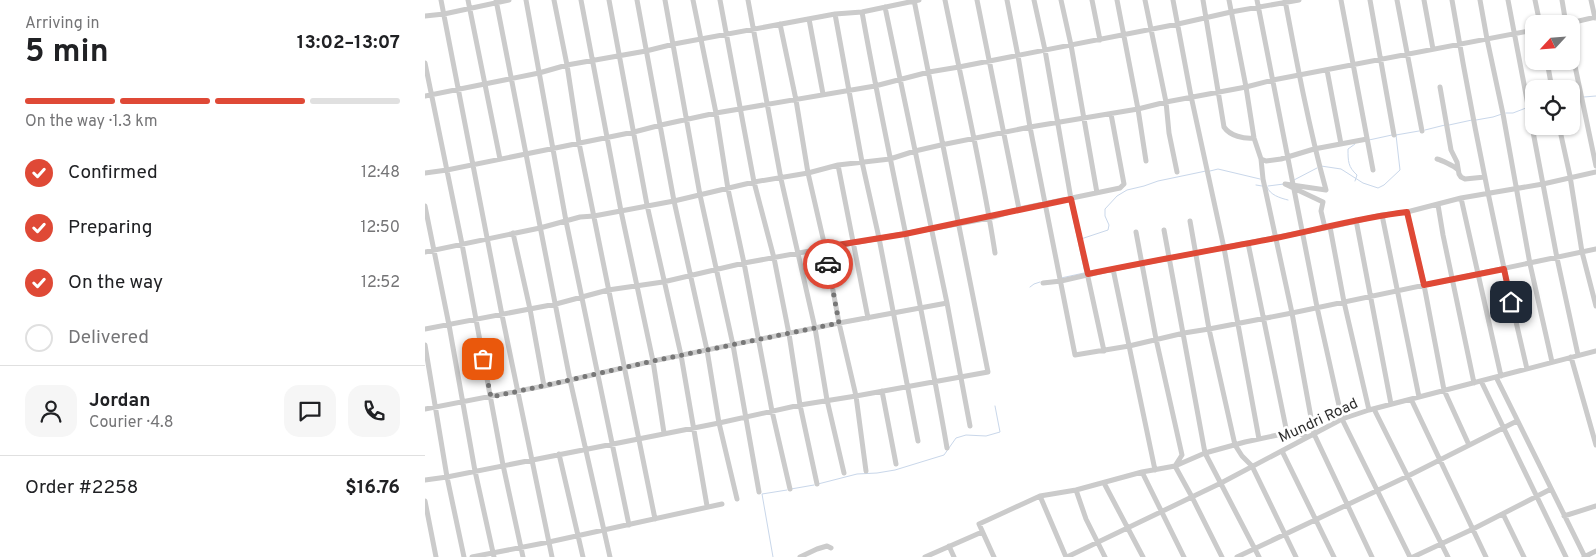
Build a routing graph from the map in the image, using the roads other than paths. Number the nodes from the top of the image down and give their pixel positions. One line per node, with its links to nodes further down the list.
1 (441, 0): 44 (street)
2 (469, 0): 41 (street)
3 (509, 0): 38 (street)
4 (526, 0): 83 (street)
5 (554, 0): 77 (street)
6 (581, 0): 74 (street)
7 (609, 0): 71 (street)
8 (637, 0): 69 (street)
9 (665, 0): 64 (street)
10 (693, 0): 61 (street)
11 (720, 0): 58 (street)
12 (748, 0): 55 (street)
13 (916, 0): 39 (street); 82 (street)
14 (945, 0): 79 (street)
15 (977, 0): 75 (street)
16 (1007, 0): 72 (street)
17 (1035, 0): 68 (street)
18 (1061, 0): 66 (street)
19 (1092, 0): 63 (street)
20 (1117, 0): 60 (street)
21 (1145, 0): 56 (street)
22 (1173, 0): 54 (street)
23 (1203, 0): 50 (street)
24 (1229, 0): 43 (street)
25 (1257, 0): 40 (street)
26 (1299, 0): 37 (street)
27 (1341, 0): 78 (street)
28 (1369, 0): 73 (street)
29 (1397, 0): 70 (street)
30 (1424, 0): 67 (street)
31 (1452, 0): 65 (street)
32 (1480, 0): 62 (street)
33 (1508, 0): 59 (street)
34 (1535, 0): 46 (street)
35 (1562, 0): 47 (street)
36 (1591, 0): 51 (street)
37 (1285, 1): 40 (street); 84 (street)
38 (497, 2): 41 (street); 85 (street)
39 (885, 8): 42 (street); 86 (street)
40 (1258, 8): 43 (street); 87 (street)
41 (470, 9): 44 (street); 88 (street)
42 (862, 12): 45 (street); 89 (street)
43 (1231, 12): 50 (street); 90 (street)
44 (444, 14): 48 (street); 93 (street)
45 (835, 14): 49 (street); 92 (street)
46 (1538, 15)
47 (1564, 15)
48 (425, 16)
49 (809, 18): 53 (street); 95 (street)
50 (1206, 18): 54 (street); 94 (street)
51 (1595, 18): 52 (street)
52 (1580, 21)
53 (780, 24): 55 (street); 98 (street)
54 (1178, 24): 56 (street); 97 (street)
55 (753, 29): 58 (street); 100 (street)
56 (1151, 30): 60 (street); 99 (street)
57 (1525, 32): 59 (street)
58 (727, 34): 61 (street); 101 (street)
59 (1514, 34): 62 (street); 147 (street)
60 (1123, 35): 63 (street); 102 (street)
61 (702, 39): 64 (street); 103 (street)
62 (1487, 39): 65 (street); 148 (street)
63 (1099, 40): 66 (street)
64 (674, 44): 69 (street); 106 (street)
65 (1460, 44): 67 (street); 144 (street)
66 (1071, 46): 68 (street); 105 (street)
67 (1433, 49): 70 (street)
68 (1045, 50): 72 (street); 107 (street)
69 (647, 51): 71 (street); 108 (street)
70 (1407, 54): 73 (street); 110 (street)
71 (620, 56): 74 (street); 111 (street)
72 (1018, 56): 75 (street); 109 (street)
73 (1381, 59): 78 (street); 113 (street)
74 (593, 60): 77 (street); 115 (street)
75 (990, 61): 79 (street); 112 (street)
76 (425, 63): 96 (street)
77 (567, 65): 83 (street); 119 (street)
78 (1352, 66): 80 (street); 117 (street)
79 (959, 67): 82 (street); 118 (street)
80 (1327, 70): 84 (street); 120 (street)
81 (1576, 70): 135 (street)
82 (929, 72): 86 (street); 121 (street)
83 (539, 73): 85 (street); 122 (street)
84 (1299, 75): 87 (street); 123 (street)
85 (512, 79): 88 (street); 125 (street)
86 (901, 80): 89 (street); 124 (street)
87 (1273, 80): 90 (street); 126 (street)
88 (485, 84): 93 (street); 127 (street)
89 (875, 86): 92 (street); 128 (street)
90 (1246, 87): 94 (street); 116 (street)
91 (1440, 87): 136 (street)
92 (850, 89): 95 (street); 132 (street)
93 (459, 90): 96 (street); 133 (street)
94 (1219, 92): 97 (street); 116 (street)
95 (823, 94): 98 (street)
96 (428, 96): 137 (street)
97 (1191, 96): 99 (street); 185 (street)
98 (796, 100): 100 (street); 142 (street)
99 (1166, 102): 102 (street); 139 (street)
100 (768, 104): 101 (street); 145 (street)
101 (741, 109): 103 (street); 146 (street)
102 (1138, 109): 104 (street); 131 (street)
103 (716, 113): 106 (street); 149 (street)
104 (1111, 114): 105 (street); 150 (street)
105 (1083, 119): 107 (street); 150 (street)
106 (687, 120): 108 (street); 152 (street)
107 (1057, 124): 109 (street); 154 (street)
108 (661, 125): 111 (street); 155 (street)
109 (1030, 127): 112 (street); 156 (street)
110 (1422, 130)
111 (634, 132): 115 (street); 157 (street)
112 (1004, 133): 118 (street); 160 (street)
113 (1394, 135)
114 (1561, 135): 143 (street)
115 (607, 138): 119 (street); 161 (street)
116 (1254, 138): 129 (street)
117 (1367, 139): 120 (street); 138 (street)
118 (975, 140): 121 (street); 165 (street)
119 (579, 143): 122 (street); 164 (street)
120 (1341, 144): 123 (street)
121 (941, 145): 124 (street); 169 (street)
122 (553, 148): 125 (street); 167 (street)
123 (1314, 148): 126 (street); 172 (street)
124 (915, 151): 128 (street); 171 (street)
125 (527, 153): 127 (street); 170 (street)
126 (1288, 158): 129 (street); 175 (street)
127 (500, 159): 133 (street)
128 (889, 159): 132 (street); 177 (street)
129 (1261, 159): 180 (street)
130 (1437, 160): 136 (street)
131 (1146, 161)
132 (862, 162): 134 (street); 179 (street)
133 (474, 164): 137 (street); 178 (street)
134 (838, 165): 142 (street); 181 (street)
135 (1596, 166)
136 (1457, 169): 144 (street)
137 (447, 170): 141 (street); 183 (street)
138 (1373, 170)
139 (1177, 172)
140 (1596, 172): 143 (street)
141 (425, 173)
142 (808, 173): 145 (street); 184 (street)
143 (1569, 176): 147 (street); 190 (street)
144 (1485, 177): 151 (street)
145 (781, 179): 146 (street); 192 (street)
146 (754, 182): 149 (street); 193 (street)
147 (1543, 184): 148 (street); 195 (street)
148 (1516, 188): 151 (street); 198 (street)
149 (728, 189): 152 (street); 196 (street)
150 (1097, 193): 154 (street)
151 (1489, 194): 153 (street); 200 (street)
152 (700, 195): 155 (street); 201 (street)
153 (1461, 198): 158 (street); 203 (street)
154 (1071, 199): 156 (street); 202 (street)
155 (674, 201): 157 (street); 204 (street)
156 (1045, 204): 160 (street); 206 (street)
157 (647, 205): 161 (street); 207 (street)
158 (1438, 205): 162 (street); 205 (street)
159 (425, 206): 187 (street)
160 (1019, 210): 165 (street)
161 (621, 211): 164 (street); 210 (street)
162 (1407, 212): 163 (street); 209 (street)
163 (1381, 215): 166 (street); 212 (street)
164 (594, 216): 167 (street); 211 (street)
165 (989, 218): 169 (street); 191 (street)
166 (1356, 220): 172 (street); 214 (street)
167 (566, 221): 170 (street); 213 (street)
168 (1190, 221): 189 (street)
169 (958, 223): 171 (street); 252 (street)
170 (540, 228): 176 (street); 216 (street)
171 (931, 228): 177 (street); 217 (street)
172 (1328, 228): 175 (street); 215 (street)
173 (1163, 230): 194 (street)
174 (1136, 232): 197 (street)
175 (1303, 232): 180 (street); 219 (street)
176 (513, 233): 178 (street); 220 (street)
177 (905, 234): 179 (street); 221 (street)
178 (487, 238): 183 (street); 224 (street)
179 (879, 238): 181 (street); 222 (street)
180 (1275, 238): 182 (street); 223 (street)
181 (853, 243): 184 (street); 225 (street)
182 (1248, 243): 185 (street); 226 (street)
183 (462, 244): 187 (street); 227 (street)
184 (825, 247): 192 (street); 228 (street)
185 (1224, 248): 189 (street); 229 (street)
186 (1596, 249): 190 (street)
187 (434, 250): 188 (street); 230 (street)
188 (425, 252)
189 (1195, 252): 194 (street); 233 (street)
190 (1582, 252): 195 (street); 218 (street)
191 (995, 253)
192 (797, 254): 193 (street); 231 (street)
193 (774, 258): 196 (street); 235 (street)
194 (1169, 258): 197 (street); 234 (street)
195 (1557, 258): 198 (street); 245 (street)
196 (744, 263): 201 (street); 237 (street)
197 (1142, 264): 199 (street); 236 (street)
198 (1529, 264): 200 (street); 248 (street)
199 (1113, 269): 202 (street); 240 (street)
200 (1504, 269): 203 (street); 250 (street)
201 (717, 270): 204 (street); 239 (street)
202 (1088, 274): 206 (street); 242 (street)
203 (1478, 274): 205 (street); 253 (street)
204 (689, 275): 207 (street); 241 (street)
205 (1452, 280): 209 (street); 257 (street)
206 (1061, 281): 208 (street); 242 (street)
207 (663, 282): 210 (street); 244 (street)
208 (1043, 283)
209 (1424, 285): 212 (street); 260 (street)
210 (636, 287): 211 (street); 247 (street)
211 (608, 290): 213 (street); 249 (street)
212 (1398, 290): 214 (street); 265 (street)
213 (582, 296): 216 (street); 251 (street)
214 (1371, 296): 215 (street); 270 (street)
215 (1344, 302): 219 (street); 273 (street)
216 (556, 304): 220 (street); 254 (street)
217 (947, 304): 221 (street); 252 (street)
218 (1596, 306)
219 (1317, 307): 223 (street); 276 (street)
220 (530, 309): 224 (street); 258 (street)
221 (920, 309): 222 (street); 256 (street)
222 (894, 313): 225 (street); 259 (street)
223 (1292, 313): 226 (street); 284 (street)
224 (502, 315): 227 (street); 261 (street)
225 (867, 318): 228 (street)
226 (1263, 318): 229 (street); 283 (street)
227 (475, 321): 230 (street); 264 (street)
228 (839, 323): 231 (street); 263 (street)
229 (1238, 324): 233 (street); 287 (street)
230 (449, 326): 232 (street); 268 (street)
231 (815, 328): 235 (street); 267 (street)
232 (425, 330)
233 (1209, 330): 234 (street); 290 (street)
234 (1184, 333): 236 (street); 296 (street)
235 (789, 334): 237 (street); 269 (street)
236 (1157, 338): 240 (street); 302 (street)
237 (759, 340): 239 (street); 274 (street)
238 (425, 345): 271 (street)
239 (733, 345): 241 (street); 275 (street)
240 (1129, 346): 242 (street); 304 (street)
241 (707, 350): 244 (street); 278 (street)
242 (1104, 350)
243 (1596, 351): 245 (street, Mundri Road)
244 (681, 355): 247 (street); 280 (street)
245 (1578, 355): 246 (street, Mundri Road)
246 (1571, 357): 248 (street, Mundri Road); 292 (street)
247 (653, 361): 249 (street); 282 (street)
248 (1551, 362): 250 (street, Mundri Road)
249 (625, 368): 251 (street); 286 (street)
250 (1527, 369): 253 (street, Mundri Road)
251 (598, 374): 254 (street); 289 (street)
252 (962, 376): 256 (street); 279 (street)
253 (1498, 376): 255 (street, Mundri Road); 277 (street)
254 (570, 380): 258 (street); 294 (street)
255 (1481, 381): 257 (street, Mundri Road); 281 (street)
256 (936, 382): 259 (street); 293 (street)
257 (1474, 383): 260 (street, Mundri Road)
258 (544, 386): 261 (street)
259 (907, 386): 262 (street); 288 (street)
260 (1444, 390): 265 (street, Mundri Road); 291 (street)
261 (518, 391): 264 (street); 298 (street)
262 (883, 391): 263 (street); 300 (street)
263 (856, 396): 267 (street); 306 (street)
264 (491, 397): 268 (street); 301 (street)
265 (1419, 397): 266 (street, Mundri Road)
266 (1411, 399): 270 (street, Mundri Road); 299 (street)
267 (827, 400): 269 (street); 308 (street)
268 (463, 401): 271 (street); 305 (street)
269 (800, 404): 274 (street); 314 (street)
270 (1391, 404): 273 (street, Mundri Road)
271 (435, 406): 272 (street); 310 (street)
272 (425, 409)
273 (1371, 410): 276 (street, Mundri Road); 309 (street)
274 (772, 411): 275 (street); 315 (street)
275 (746, 416): 278 (street); 319 (street)
276 (1342, 419): 284 (street, Mundri Road); 318 (street)
277 (1517, 421): 281 (street); 316 (street)
278 (719, 423): 280 (street); 323 (street)
279 (971, 426)
280 (693, 428): 282 (street); 327 (street)
281 (1503, 428): 291 (street); 322 (street)
282 (665, 433): 286 (street)
283 (1287, 433): 285 (street); 287 (street)
284 (1314, 434): 285 (street, Mundri Road); 326 (street)
285 (1308, 437): 295 (street, Mundri Road)
286 (638, 439): 289 (street); 332 (street)
287 (1259, 439): 290 (street)
288 (918, 441)
289 (613, 444): 294 (street); 334 (street)
290 (1235, 445): 296 (street); 303 (street)
291 (1469, 445): 299 (street)
292 (1596, 445)
293 (947, 448)
294 (585, 449): 297 (street); 337 (street)
295 (1282, 451): 303 (street, Mundri Road); 333 (street)
296 (1205, 453): 302 (street); 313 (street)
297 (559, 454): 298 (street); 340 (street)
298 (533, 460): 301 (street); 341 (street)
299 (1439, 460): 309 (street); 336 (street)
300 (896, 464)
301 (503, 465): 305 (street); 345 (street)
302 (1175, 466): 304 (street); 321 (street)
303 (1252, 466): 313 (street, Mundri Road); 339 (street)
304 (1155, 470): 307 (street)
305 (475, 471): 310 (street); 349 (street)
306 (866, 471)
307 (1142, 472): 312 (street); 329 (street)
308 (844, 473)
309 (1408, 476): 318 (street); 343 (street)
310 (447, 477): 311 (street); 352 (street)
311 (425, 480)
312 (1105, 483): 317 (street); 335 (street)
313 (1221, 483): 321 (street, Mundri Road); 347 (street)
314 (817, 484)
315 (791, 489)
316 (1551, 489): 322 (street); 331 (street)
317 (1076, 490): 320 (street); 342 (street)
318 (1377, 490): 326 (street); 371 (street)
319 (759, 492)
320 (1040, 496): 338 (street); 361 (street)
321 (1192, 497): 329 (street, Mundri Road); 365 (street)
322 (1536, 498): 330 (street); 375 (street)
323 (737, 499)
324 (425, 501): 351 (street)
325 (722, 504): 332 (street)
326 (1347, 505): 333 (street); 370 (street)
327 (707, 506)
328 (1596, 506): 331 (street)
329 (1161, 512): 335 (street, Mundri Road); 364 (street)
330 (1503, 514): 336 (street); 374 (street)
331 (1564, 516): 376 (street)
332 (655, 519): 334 (street)
333 (1316, 519): 339 (street); 369 (street)
334 (629, 525): 337 (street)
335 (1129, 528): 342 (street, Mundri Road); 363 (street)
336 (1473, 529): 343 (street); 373 (street)
337 (604, 530): 340 (street); 357 (street)
338 (982, 532): 344 (street); 360 (street)
339 (1285, 534): 347 (street); 368 (street)
340 (578, 536): 341 (street); 356 (street)
341 (549, 542): 345 (street); 355 (street)
342 (1099, 543): 361 (street, Mundri Road); 362 (street)
343 (1441, 543): 371 (street); 372 (street)
344 (949, 546): 358 (street); 359 (street)
345 (521, 548): 349 (street); 354 (street)
346 (831, 548): 350 (street)
347 (1255, 549): 366 (street); 367 (street)
348 (1596, 551): 376 (street)
349 (494, 554): 353 (street)
350 (804, 556)
351 (436, 557)
352 (464, 557)
353 (472, 557)
354 (523, 557)
355 (552, 557)
356 (583, 557)
357 (610, 557)
358 (925, 557)
359 (954, 557)
360 (994, 557)
361 (1067, 557)
362 (1105, 557)
363 (1143, 557)
364 (1184, 557)
365 (1221, 557)
366 (1237, 557)
367 (1259, 557)
368 (1296, 557)
369 (1334, 557)
370 (1372, 557)
371 (1411, 557)
372 (1448, 557)
373 (1486, 557)
374 (1524, 557)
375 (1566, 557)
376 (1584, 557)

